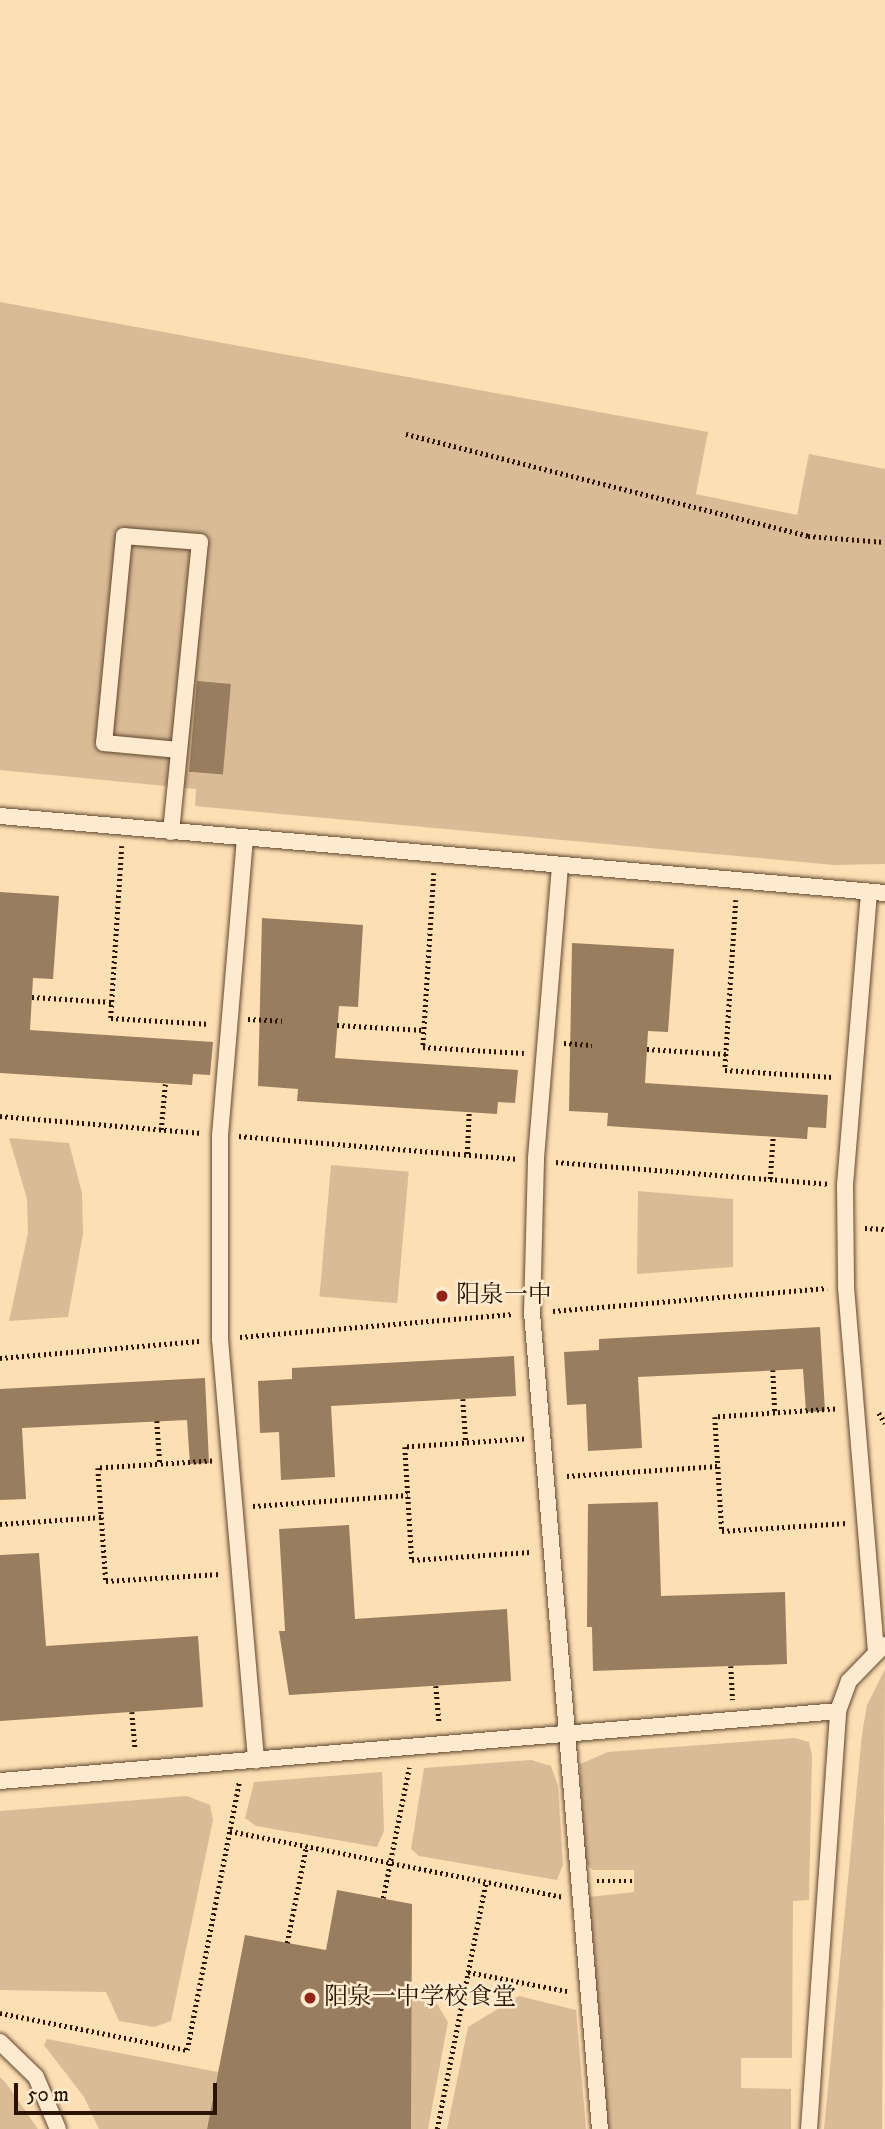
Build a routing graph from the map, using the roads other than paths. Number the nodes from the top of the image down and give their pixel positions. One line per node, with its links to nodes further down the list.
1 (179, 750): 1 (lane); 3 (lane)
2 (0, 816): 3 (lane)
3 (171, 832): 4 (lane)
4 (245, 838): 5 (lane); 10 (lane)
5 (560, 866): 6 (lane); 9 (lane)
6 (877, 893): 7 (lane)
7 (880, 1647): 8 (lane)
8 (838, 1711): 9 (lane); 15 (lane)
9 (567, 1734): 10 (lane); 14 (lane)
10 (250, 1760): 11 (lane)
11 (0, 1781)
12 (0, 2042): 13 (lane)
13 (58, 2129)
14 (600, 2129)
15 (809, 2129)

